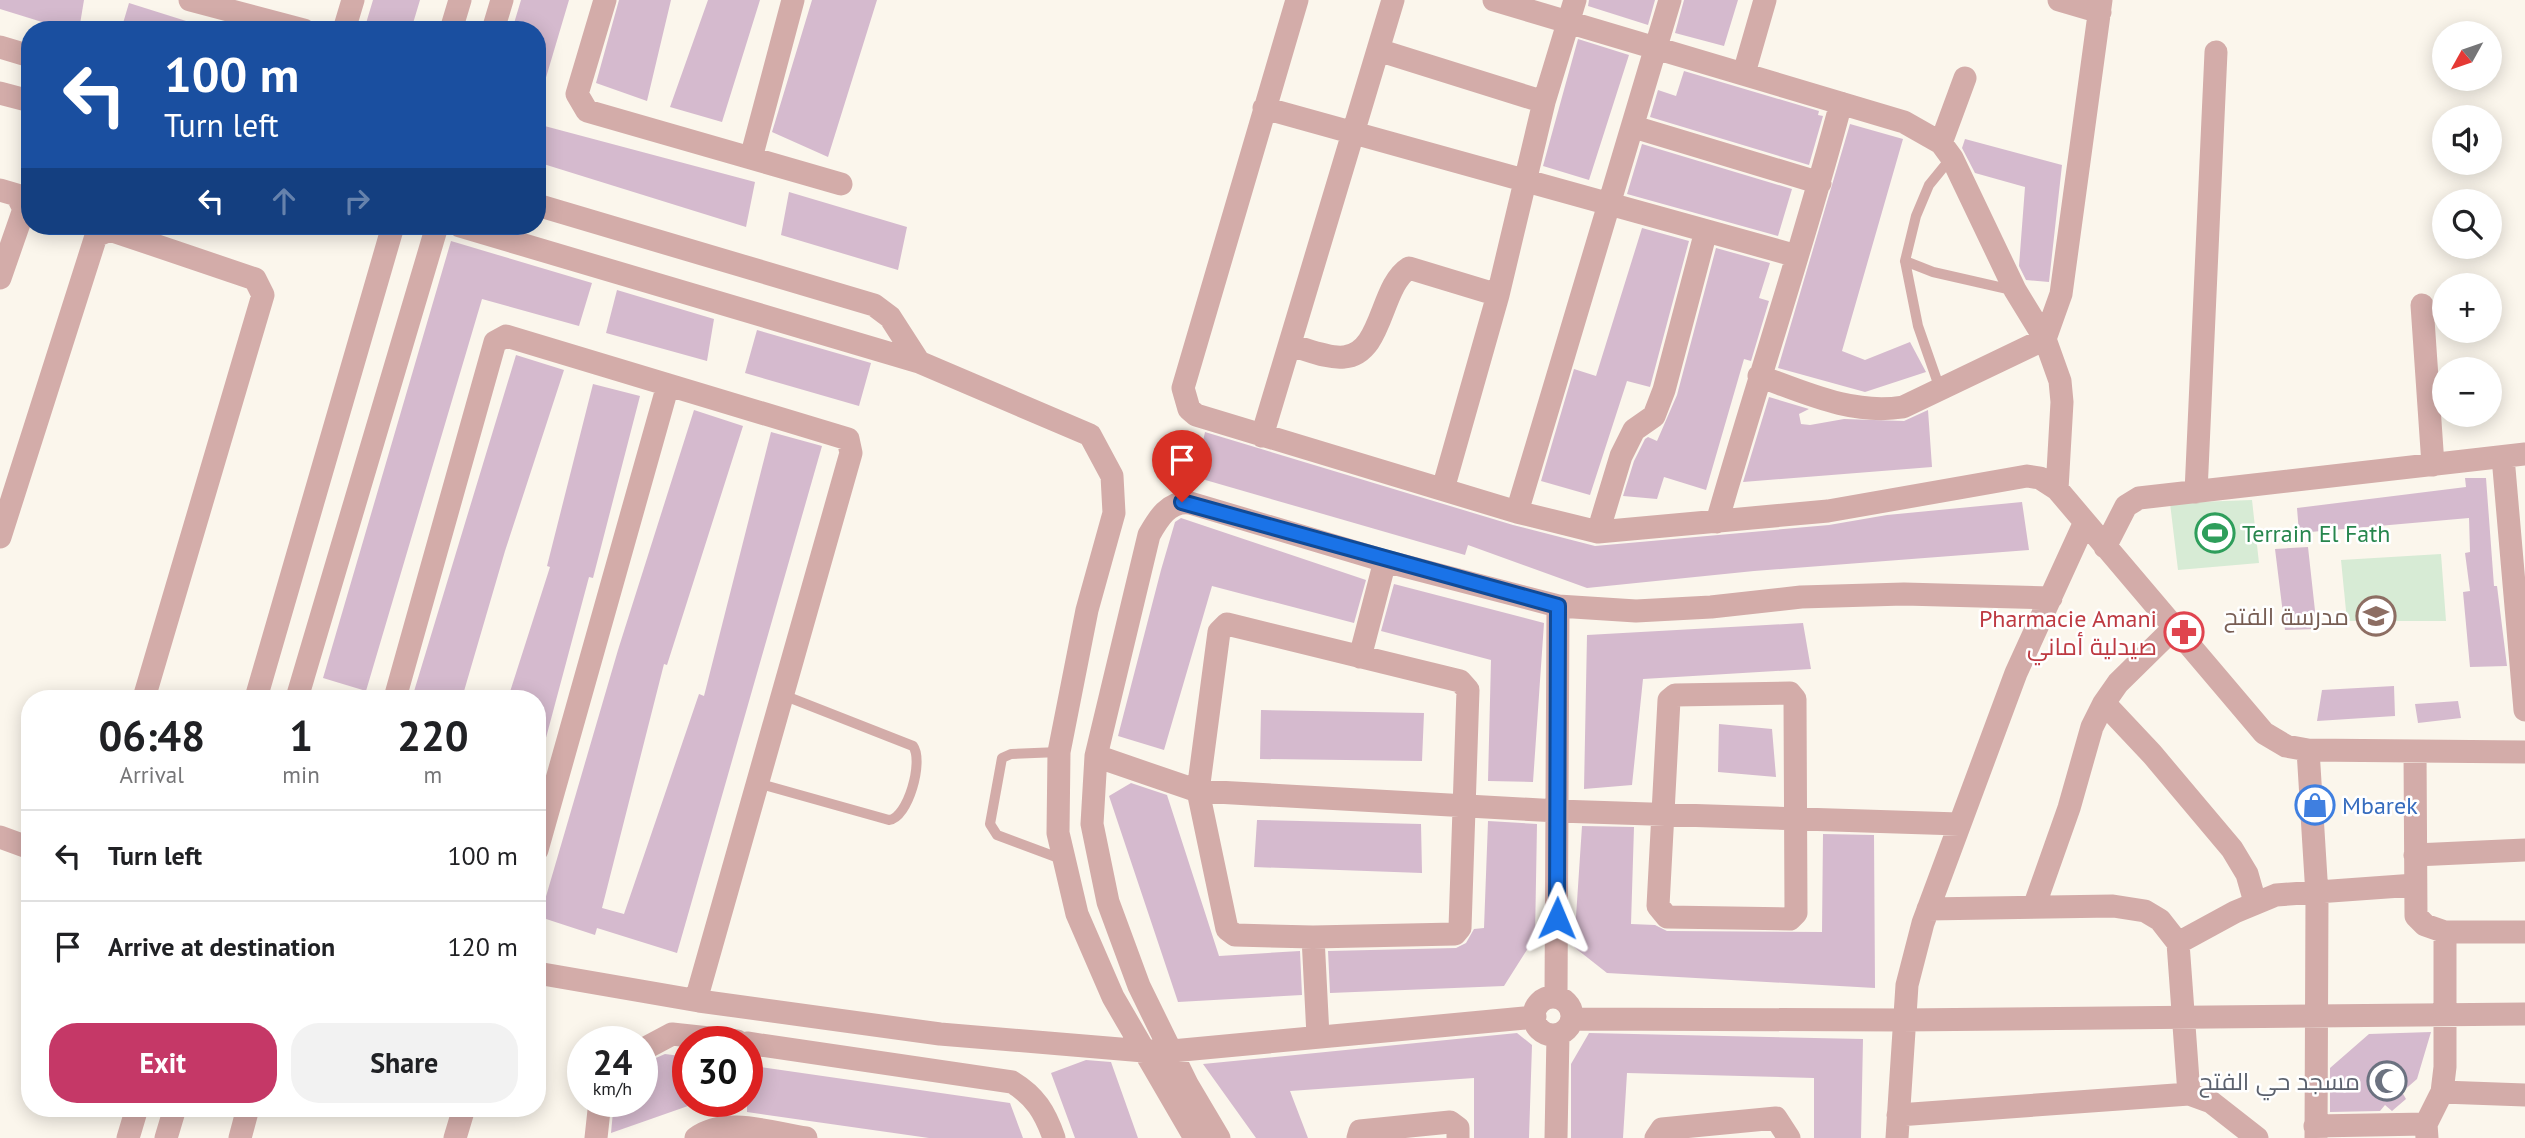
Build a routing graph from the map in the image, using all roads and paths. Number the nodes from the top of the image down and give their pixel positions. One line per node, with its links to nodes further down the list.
1 (190, 0): 15 (street)
2 (353, 0): 16 (street)
3 (460, 0): 17 (street)
4 (502, 0): 18 (street)
5 (605, 0): 34 (street)
6 (793, 0): 34 (street)
7 (1297, 0): 30 (street)
8 (1393, 0): 21 (street)
9 (1494, 0): 14 (street)
10 (1670, 0): 20 (street)
11 (1765, 0): 24 (street)
12 (2059, 0): 13 (street)
13 (2101, 6): 55 (street)
14 (1572, 10): 20 (street); 28 (street)
15 (270, 21)
16 (347, 21)
17 (454, 21)
18 (496, 21)
19 (0, 47): 23 (street)
20 (1657, 48): 24 (street); 31 (street)
21 (1378, 50): 28 (street); 32 (street)
22 (2216, 52): 66 (street)
23 (21, 53)
24 (1744, 73): 29 (street)
25 (1965, 78): 33 (street)
26 (0, 93): 27 (street)
27 (21, 99)
28 (1544, 102): 35 (street)
29 (1841, 103): 33 (street); 36 (street)
30 (1264, 108): 32 (street); 61 (street)
31 (1634, 127): 36 (street); 40 (street)
32 (1353, 133): 35 (street); 56 (street)
33 (1946, 150): 50 (lane); 52 (street)
34 (751, 158): 37 (street)
35 (1523, 180): 40 (street); 53 (street)
36 (1820, 183): 49 (street)
37 (841, 184)
38 (0, 190): 39 (street)
39 (21, 203)
40 (1609, 205): 43 (street); 67 (street)
41 (546, 208): 57 (street)
42 (21, 218): 51 (street)
43 (1706, 231): 49 (street); 70 (street)
44 (98, 235): 71 (street)
45 (125, 235): 78 (street)
46 (391, 235): 79 (street)
47 (434, 235): 80 (street)
48 (490, 235): 57 (street)
49 (1797, 256): 58 (street)
50 (1905, 261): 52 (lane); 60 (lane)
51 (0, 278)
52 (2015, 290): 55 (street)
53 (1498, 295): 56 (street); 64 (street)
54 (2422, 305): 63 (street)
55 (2045, 339): 60 (street); 65 (street)
56 (1290, 345): 61 (street)
57 (919, 362): 87 (street)
58 (1759, 376): 60 (street); 68 (street)
59 (668, 385): 81 (street); 82 (street); 95 (street)
60 (1940, 389)
61 (1262, 436): 64 (street)
62 (2514, 456): 63 (street); 84 (street)
63 (2433, 465): 66 (street)
64 (1443, 489): 67 (street)
65 (2057, 489): 68 (street); 69 (street)
66 (2196, 492): 72 (street)
67 (1517, 512): 70 (street)
68 (1717, 522): 70 (street)
69 (2084, 524): 72 (street); 74 (street)
70 (1598, 532)
71 (0, 537)
72 (2105, 547): 76 (street)
73 (1385, 561): 75 (street); 77 (street); 89 (street)
74 (2050, 598): 75 (street); 97 (street)
75 (1558, 606): 93 (street)
76 (2176, 626): 83 (street); 85 (street)
77 (1360, 657): 91 (street); 92 (street)
78 (146, 690)
79 (258, 690)
80 (299, 690)
81 (397, 690)
82 (783, 695): 90 (street); 90 (lane)
83 (2104, 703): 105 (street); 106 (street)
84 (2525, 710)
85 (2308, 750): 86 (street); 104 (street)
86 (2415, 751): 88 (street); 101 (street)
87 (1059, 752): 102 (street); 102 (lane)
88 (2525, 752)
89 (1096, 756): 91 (street); 125 (street)
90 (757, 783): 114 (street)
91 (1198, 791): 92 (street); 110 (street)
92 (1466, 806): 93 (street); 110 (street)
93 (1558, 811): 94 (street); 113 (street)
94 (1663, 814): 96 (street); 96 (street); 96 (street)
95 (546, 818)
96 (1798, 818): 97 (street)
97 (1959, 824): 107 (street)
98 (0, 837): 99 (street)
99 (21, 845)
100 (2525, 850): 101 (street)
101 (2415, 855): 103 (street)
102 (1065, 860): 124 (street)
103 (2415, 885): 104 (street); 108 (street)
104 (2317, 895): 105 (street); 115 (street)
105 (2255, 902): 111 (street)
106 (2034, 907): 107 (street); 111 (street)
107 (1928, 909): 120 (street)
108 (2445, 932): 109 (street); 116 (street)
109 (2525, 932)
110 (1313, 937): 122 (street)
111 (2178, 943): 118 (street)
112 (546, 975): 114 (street)
113 (1556, 997): 119 (street); 121 (street)
114 (696, 1000): 124 (street)
115 (2316, 1014): 116 (street); 118 (street); 137 (street)
116 (2447, 1014): 117 (street); 126 (street)
117 (2525, 1014)
118 (2182, 1016): 120 (street); 127 (street)
119 (1535, 1017): 121 (street); 122 (street)
120 (1902, 1020): 121 (street); 129 (street)
121 (1565, 1027): 150 (street)
122 (1318, 1036): 125 (street)
123 (763, 1045): 145 (street)
124 (1144, 1051): 125 (street); 146 (street)
125 (1172, 1051): 147 (street)
126 (2442, 1092): 128 (street); 136 (street)
127 (2189, 1094): 129 (street); 135 (street)
128 (2525, 1095)
129 (1898, 1115): 153 (street)
130 (134, 1117): 138 (street)
131 (172, 1117): 139 (street)
132 (246, 1117): 140 (street)
133 (461, 1117): 141 (street)
134 (598, 1117): 142 (street)
135 (2234, 1129): 154 (street)
136 (2426, 1131): 137 (street)
137 (2315, 1135)
138 (128, 1138)
139 (166, 1138)
140 (240, 1138)
141 (455, 1138)
142 (596, 1138)
143 (696, 1138): 144 (street)
144 (806, 1138)
145 (1054, 1138)
146 (1195, 1138)
147 (1219, 1138)
148 (1358, 1138): 149 (street)
149 (1458, 1138)
150 (1556, 1138)
151 (1656, 1138): 152 (street)
152 (1789, 1138)
153 (1897, 1138)
154 (2257, 1138)

